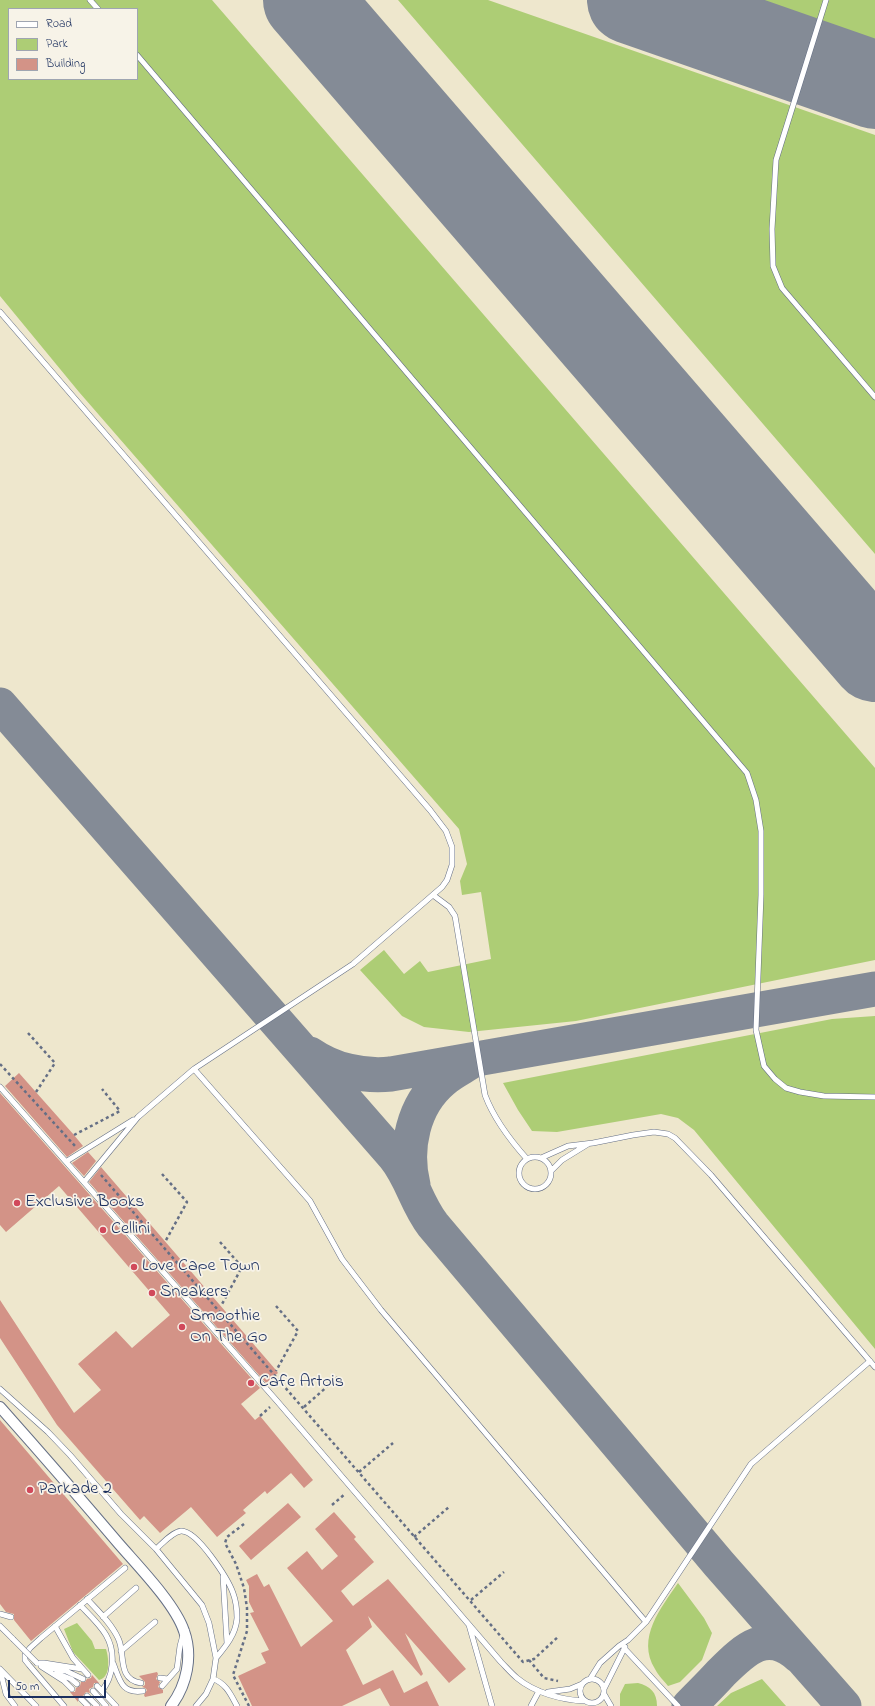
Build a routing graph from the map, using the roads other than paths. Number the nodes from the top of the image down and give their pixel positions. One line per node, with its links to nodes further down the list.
1 (90, 0): 3 (lane)
2 (826, 0): 6 (lane)
3 (97, 8)
4 (138, 56): 10 (lane)
5 (0, 312): 7 (lane)
6 (875, 397)
7 (433, 895): 8 (lane); 14 (lane)
8 (194, 1069): 11 (lane); 33 (lane)
9 (0, 1088): 15 (lane)
10 (875, 1097)
11 (138, 1117): 15 (lane); 17 (lane)
12 (589, 1143): 13 (lane); 16 (lane); 18 (lane)
13 (541, 1158): 14 (lane); 16 (lane)
14 (527, 1159): 16 (lane)
15 (67, 1162): 17 (lane)
16 (551, 1171)
17 (84, 1181): 32 (lane)
18 (870, 1361): 19 (lane); 33 (lane)
19 (875, 1367)
20 (0, 1388): 22 (lane)
21 (0, 1407): 36 (street)
22 (156, 1549): 24 (lane); 41 (lane)
23 (125, 1568): 26 (lane)
24 (223, 1575): 38 (lane); 38 (lane)
25 (136, 1588): 30 (lane)
26 (87, 1599): 27 (lane); 30 (lane)
27 (80, 1605): 35 (lane); 42 (lane)
28 (0, 1614): 29 (lane)
29 (11, 1617)
30 (103, 1617): 40 (lane)
31 (155, 1622): 40 (lane)
32 (468, 1622): 60 (lane); 79 (lane)
33 (646, 1622): 37 (lane)
34 (0, 1626): 43 (lane, bridge)
35 (55, 1626): 45 (lane); 71 (lane)
36 (185, 1632): 50 (lane); 76 (street)
37 (628, 1640): 39 (lane); 52 (lane)
38 (227, 1644): 41 (lane)
39 (624, 1648): 64 (lane); 82 (lane)
40 (121, 1651): 53 (lane)
41 (216, 1658): 51 (lane)
42 (112, 1662): 61 (lane); 62 (lane)
43 (39, 1665): 45 (lane); 46 (lane); 49 (lane)
44 (0, 1669): 69 (lane); 70 (lane)
45 (82, 1669): 47 (lane)
46 (47, 1671): 54 (lane); 58 (lane)
47 (88, 1675)
48 (160, 1678): 50 (lane)
49 (82, 1679)
50 (168, 1679): 57 (lane)
51 (213, 1679): 77 (lane); 78 (lane)
52 (590, 1679): 55 (lane); 64 (lane)
53 (141, 1683)
54 (77, 1684)
55 (582, 1684): 63 (lane); 67 (lane)
56 (97, 1686): 61 (lane)
57 (162, 1686)
58 (72, 1689)
59 (93, 1690): 74 (lane)
60 (539, 1690): 63 (lane); 80 (lane)
61 (102, 1691): 75 (lane)
62 (143, 1691)
63 (545, 1692): 67 (lane)
64 (604, 1692): 68 (lane); 81 (lane)
65 (88, 1696): 73 (lane)
66 (81, 1699): 72 (lane)
67 (585, 1701): 68 (lane)
68 (594, 1705)
69 (15, 1706)
70 (36, 1706)
71 (64, 1706)
72 (88, 1706)
73 (97, 1706)
74 (106, 1706)
75 (116, 1706)
76 (171, 1706)
77 (196, 1706)
78 (236, 1706)
79 (492, 1706)
80 (530, 1706)
81 (611, 1706)
82 (678, 1706)

